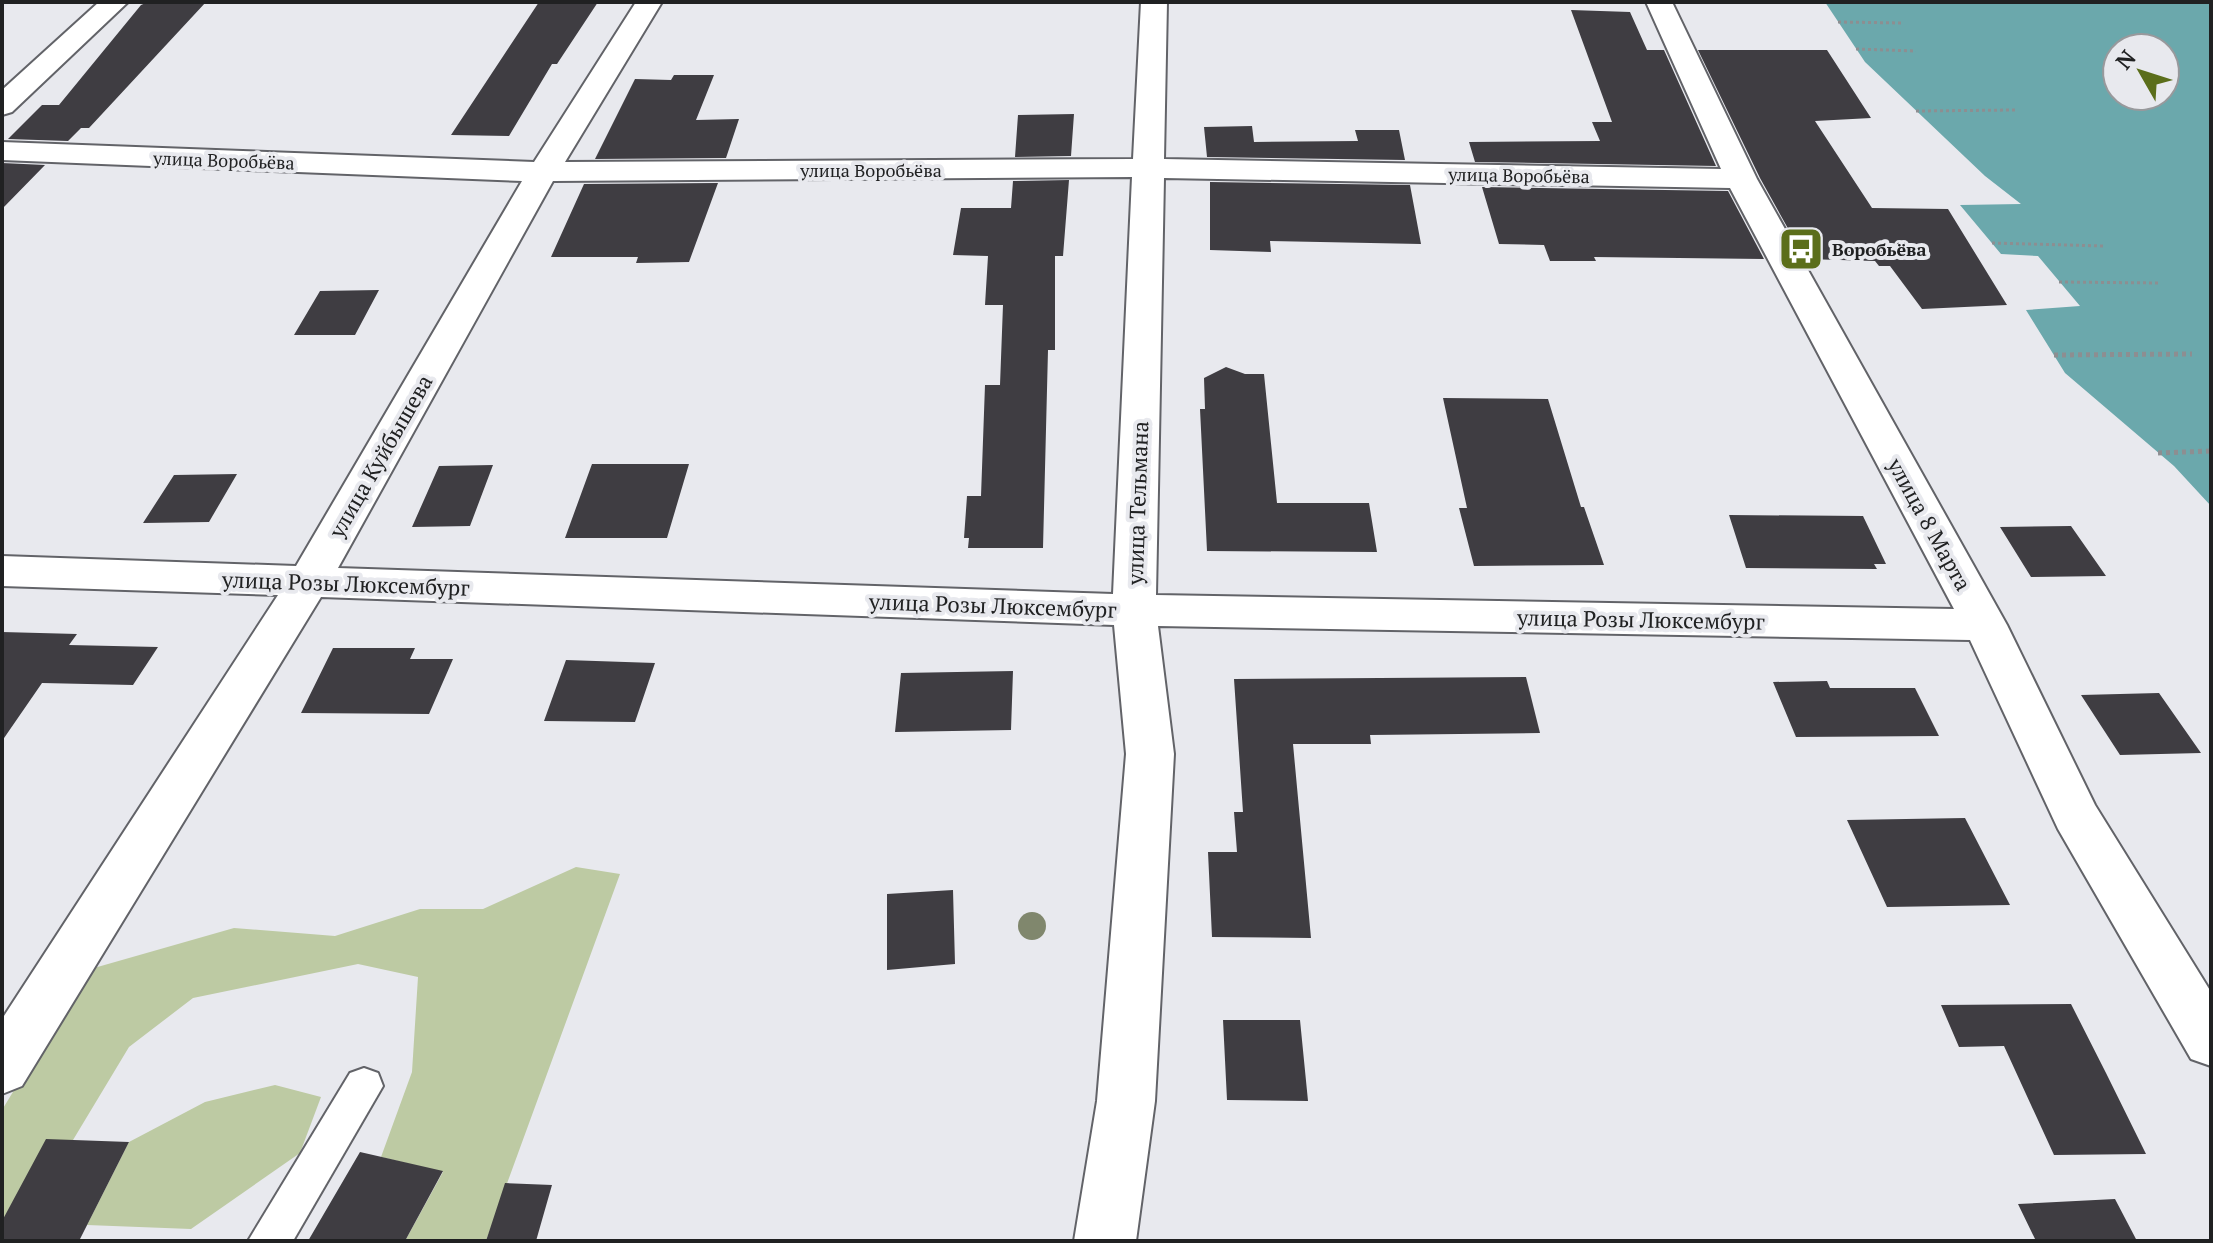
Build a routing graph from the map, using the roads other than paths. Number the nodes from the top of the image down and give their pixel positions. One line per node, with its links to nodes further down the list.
1 (115, 2): 5 (street)
2 (649, 2): 8 (street, улица Куйбышева)
3 (1154, 2): 7 (street, улица Тельмана)
4 (1659, 2): 9 (street, улица 8 Марта)
5 (2, 106)
6 (2, 151): 8 (street, улица Воробьёва)
7 (1148, 168): 8 (street, улица Воробьёва); 9 (street, улица Воробьёва); 12 (street, улица Тельмана)
8 (543, 172): 11 (street, улица Куйбышева)
9 (1741, 179): 13 (street, улица 8 Марта)
10 (2, 571): 11 (street, улица Розы Люксембург)
11 (309, 581): 12 (street, улица Розы Люксембург); 15 (street, улица Куйбышева)
12 (1134, 610): 13 (street, улица Розы Люксембург); 18 (street, улица Тельмана)
13 (1985, 625): 14 (street, улица 8 Марта)
14 (2211, 1041)
15 (2, 1068)
16 (364, 1086): 17 (lane)
17 (269, 1241)
18 (1105, 1241)

